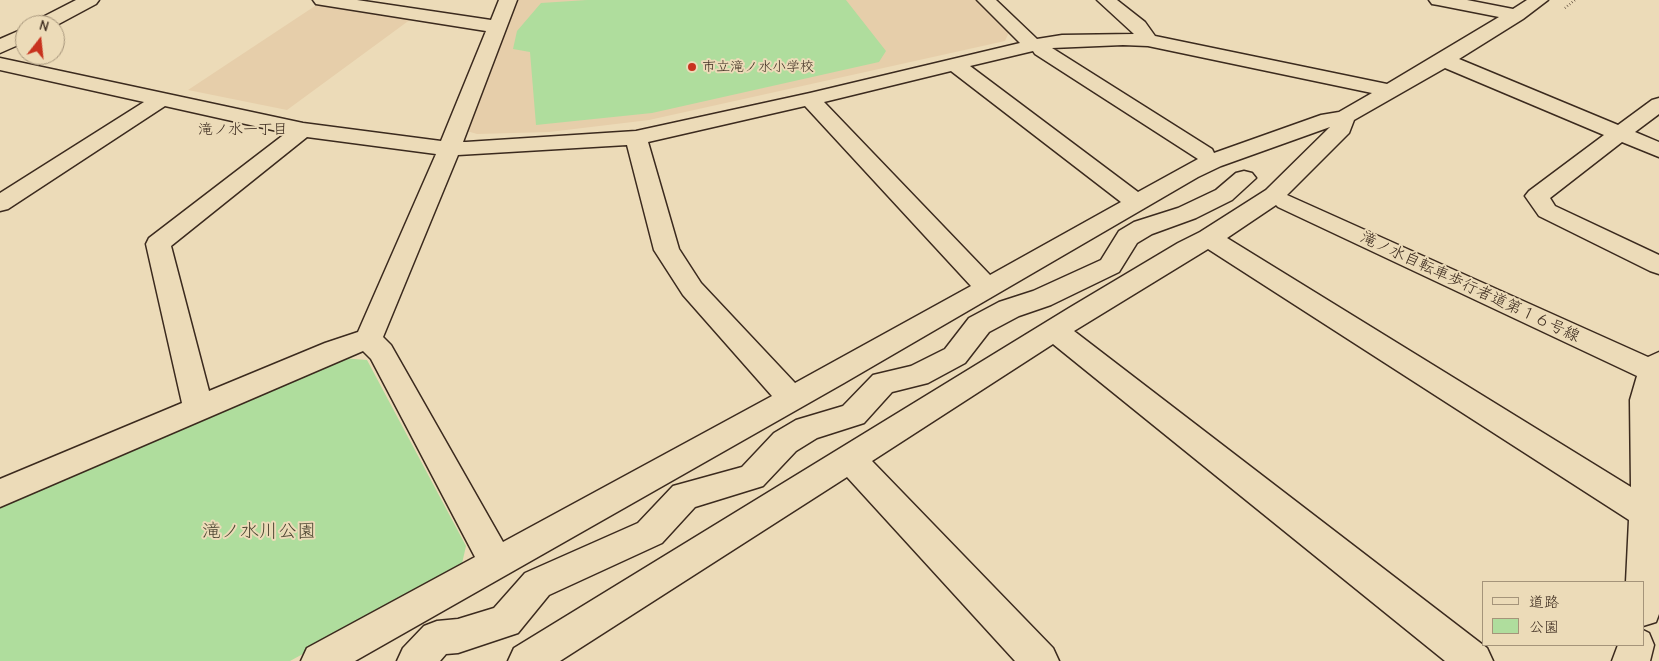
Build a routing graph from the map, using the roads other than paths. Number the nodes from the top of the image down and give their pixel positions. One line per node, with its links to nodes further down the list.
1 (90, 0): 9 (street)
2 (322, 0): 10 (street)
3 (508, 0): 10 (street)
4 (986, 0): 27 (street)
5 (1106, 0): 12 (street)
6 (1438, 0): 8 (street)
7 (1539, 0): 8 (street)
8 (1517, 14): 14 (street)
9 (61, 15)
10 (497, 27): 25 (street)
11 (15, 39): 13 (street)
12 (1148, 40): 16 (street); 17 (street)
13 (0, 47)
14 (1444, 60): 17 (street); 23 (street)
15 (0, 64): 19 (street)
16 (956, 65): 18 (street); 30 (street)
17 (1391, 91): 21 (street)
18 (810, 99): 24 (street); 34 (street)
19 (161, 100): 22 (street); 31 (street)
20 (1659, 104): 23 (street)
21 (1345, 117): 30 (street); 32 (street)
22 (303, 130): 25 (street); 39 (street)
23 (1619, 134): 26 (street); 33 (street)
24 (636, 138): 25 (street); 38 (street)
25 (449, 148): 36 (street)
26 (1659, 150)
27 (1204, 154)
28 (1244, 178): 47 (street)
29 (1286, 202): 37 (street, 滝ノ水自転車歩行者道第１６号線)
30 (1138, 203): 34 (street)
31 (0, 204)
32 (1209, 238): 35 (street); 42 (street)
33 (1659, 265)
34 (987, 287): 38 (street)
35 (1055, 331): 40 (street); 50 (street)
36 (368, 339): 39 (street); 43 (street)
37 (1656, 367): 42 (street)
38 (791, 398): 43 (street)
39 (198, 408): 41 (street)
40 (850, 459): 48 (street); 49 (street)
41 (0, 493)
42 (1645, 513): 44 (street)
43 (497, 564): 46 (street)
44 (1644, 581)
45 (1636, 646): 51 (street)
46 (320, 661)
47 (416, 661)
48 (527, 661)
49 (1040, 661)
50 (1474, 661)
51 (1631, 661)

